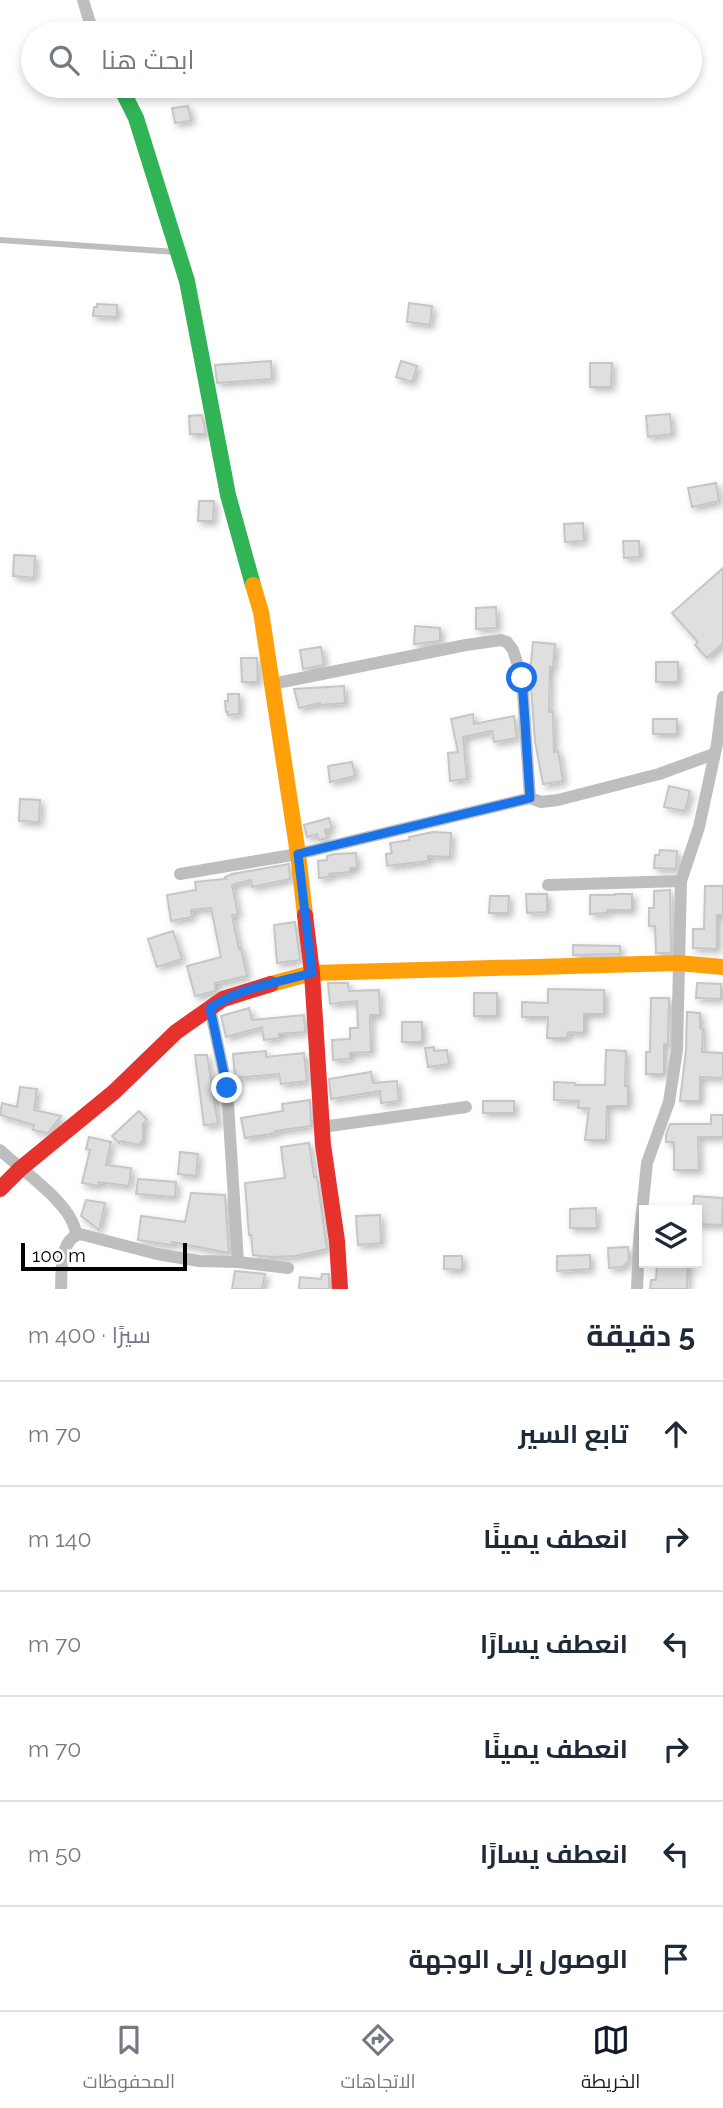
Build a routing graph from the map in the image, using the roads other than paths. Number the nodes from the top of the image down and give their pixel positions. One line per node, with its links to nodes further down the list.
1 (83, 0): 2 (street)
2 (89, 21)
3 (126, 98): 5 (street)
4 (0, 240): 5 (lane)
5 (178, 252): 6 (street)
6 (272, 684): 9 (street); 10 (street)
7 (723, 697): 8 (street)
8 (714, 754): 9 (street); 12 (street)
9 (530, 798): 10 (street)
10 (298, 854): 11 (street); 16 (street)
11 (180, 874)
12 (681, 881): 13 (street); 14 (street)
13 (548, 885)
14 (678, 963): 15 (street); 16 (street); 28 (street)
15 (723, 967)
16 (312, 973): 17 (street); 19 (street)
17 (210, 1008): 21 (street); 24 (street)
18 (466, 1107): 19 (street)
19 (322, 1126): 27 (street)
20 (0, 1150): 21 (street)
21 (20, 1169): 22 (street); 23 (street)
22 (0, 1189)
23 (76, 1234): 24 (street); 26 (street)
24 (238, 1262): 25 (street)
25 (288, 1268)
26 (61, 1289)
27 (340, 1289)
28 (637, 1289)

